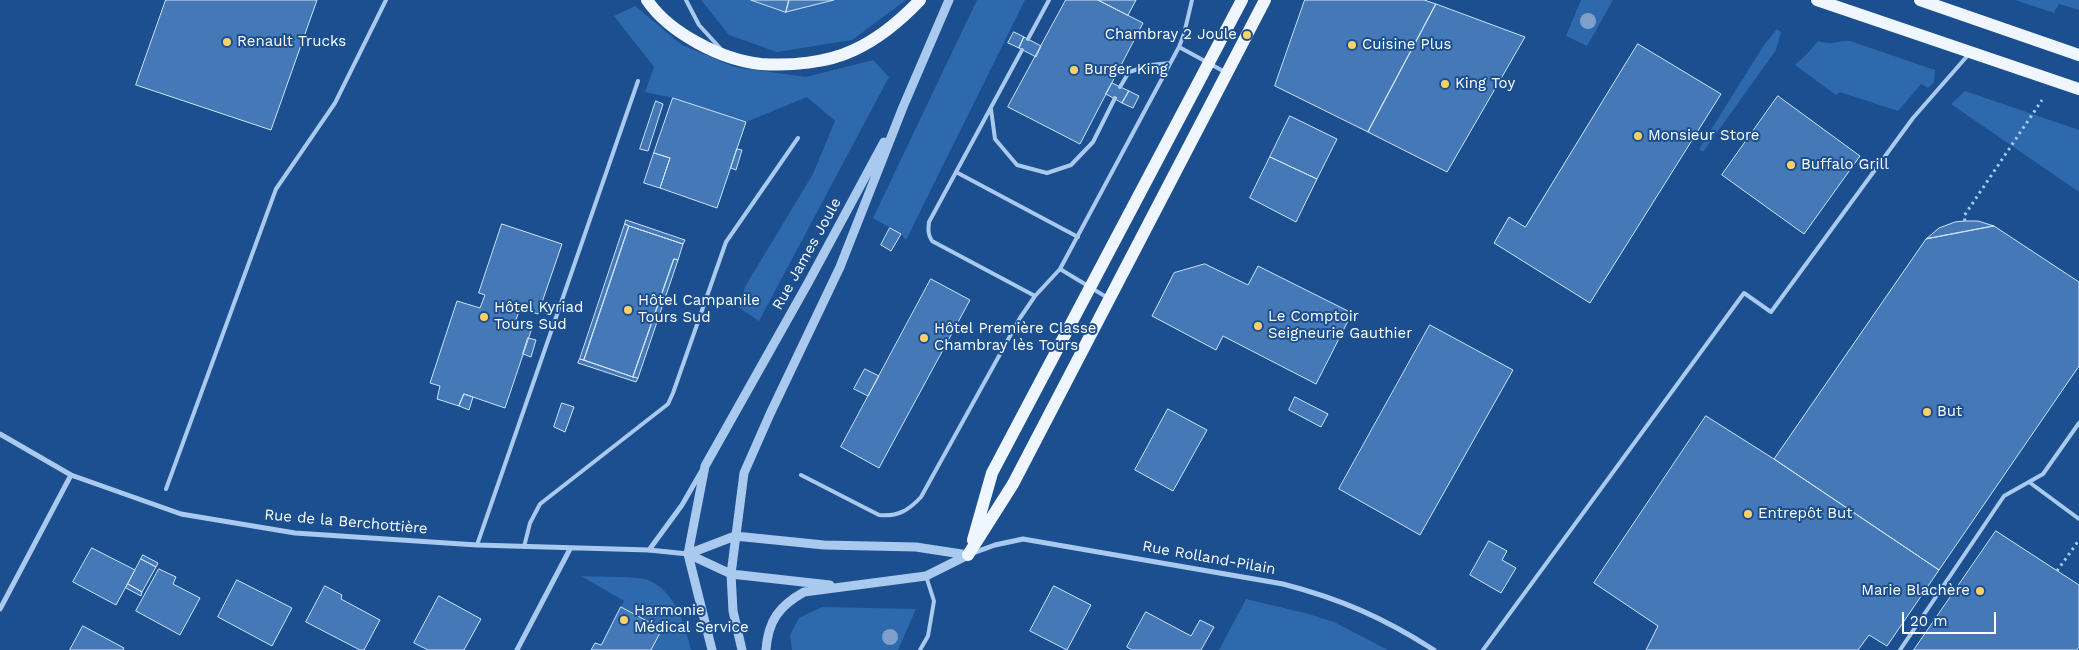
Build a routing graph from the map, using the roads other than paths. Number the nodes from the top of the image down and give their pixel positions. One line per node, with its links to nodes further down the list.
1 (386, 0): 40 (lane)
2 (648, 0): 17 (main road)
3 (686, 0): 17 (lane)
4 (920, 0): 17 (main road)
5 (949, 0): 25 (street, Rue James Joule)
6 (1049, 0): 12 (lane)
7 (1192, 0): 13 (lane)
8 (1242, 0): 19 (main road)
9 (1265, 0): 20 (main road)
10 (1817, 0): 15 (main road)
11 (1920, 0): 16 (main road)
12 (1028, 39)
13 (1179, 47): 18 (lane); 19 (lane)
14 (1022, 50): 26 (lane)
15 (1970, 52): 23 (main road); 59 (lane)
16 (2079, 55)
17 (726, 56)
18 (1170, 63): 22 (lane); 29 (lane)
19 (1209, 63): 20 (lane); 31 (main road)
20 (1227, 73): 33 (main road)
21 (638, 81): 43 (lane)
22 (1120, 87)
23 (2079, 89)
24 (1115, 98): 26 (lane)
25 (903, 107): 36 (street, Rue James Joule); 42 (street, Rue James Joule)
26 (991, 108): 28 (lane)
27 (798, 138): 44 (lane)
28 (956, 172): 29 (lane); 32 (lane)
29 (1078, 237): 30 (lane)
30 (1060, 269): 31 (lane); 32 (lane)
31 (1091, 287): 33 (lane); 48 (main road)
32 (1035, 296): 38 (lane)
33 (1110, 299): 48 (main road)
34 (2079, 423): 39 (lane)
35 (0, 434): 37 (street, Rue de la Berchottière)
36 (704, 466): 46 (street); 47 (street, Rue James Joule)
37 (71, 475): 43 (street, Rue de la Berchottière); 52 (street)
38 (801, 475)
39 (2029, 482): 41 (lane); 60 (lane)
40 (166, 489)
41 (2079, 519)
42 (735, 536): 47 (street); 48 (street); 49 (street, Rue James Joule)
43 (477, 545): 44 (street, Rue de la Berchottière)
44 (524, 547): 45 (street, Rue de la Berchottière)
45 (570, 549): 46 (street, Rue de la Berchottière); 53 (street)
46 (648, 550): 47 (street, Rue de la Berchottière)
47 (688, 554): 49 (street); 54 (street)
48 (968, 555): 50 (street); 58 (street, Rue Rolland-Pilain)
49 (731, 574): 51 (street); 55 (street, Rue James Joule)
50 (926, 576): 51 (street); 57 (lane)
51 (845, 586): 56 (street)
52 (0, 609)
53 (517, 650)
54 (712, 650)
55 (742, 650)
56 (766, 650)
57 (920, 650)
58 (1434, 650)
59 (1483, 650)
60 (1900, 650)

